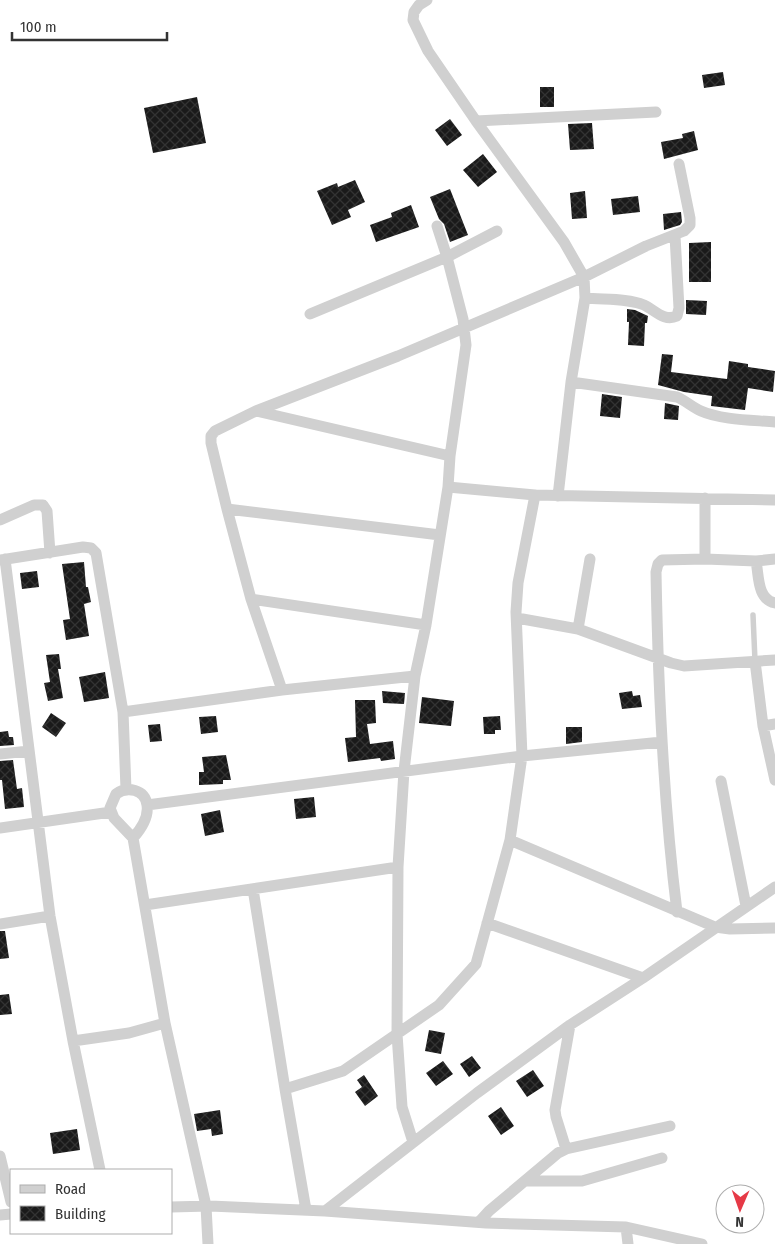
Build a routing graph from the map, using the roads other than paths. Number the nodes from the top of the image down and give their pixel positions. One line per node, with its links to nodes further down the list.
1 (427, 0): 3 (street)
2 (656, 112): 3 (street)
3 (476, 121): 9 (street)
4 (679, 164): 7 (street)
5 (436, 226): 8 (street)
6 (497, 231): 8 (street)
7 (675, 236): 9 (street); 10 (street)
8 (447, 256): 11 (street); 12 (street)
9 (584, 277): 10 (street); 12 (street)
10 (585, 298): 13 (street)
11 (310, 314)
12 (465, 328): 14 (street); 16 (street)
13 (571, 382): 15 (street); 19 (street)
14 (256, 411): 16 (street); 22 (street)
15 (775, 422)
16 (450, 456): 17 (street)
17 (448, 487): 18 (street); 24 (street)
18 (535, 495): 19 (street); 34 (street)
19 (558, 496): 20 (street)
20 (705, 498): 21 (street); 28 (street)
21 (775, 500)
22 (227, 509): 24 (street); 31 (street)
23 (0, 520): 25 (street)
24 (440, 535): 35 (street)
25 (50, 552): 29 (street); 42 (street)
26 (775, 558): 30 (street)
27 (590, 559): 36 (street)
28 (705, 559): 30 (street); 37 (street)
29 (2, 560): 45 (street)
30 (756, 561): 32 (street)
31 (251, 599): 35 (street); 41 (street)
32 (775, 602)
33 (753, 615): 39 (lane)
34 (516, 618): 36 (street); 47 (street)
35 (426, 625): 40 (street)
36 (578, 629): 37 (street)
37 (657, 657): 39 (street); 44 (street)
38 (775, 660): 39 (street)
39 (755, 661): 43 (street)
40 (415, 676): 41 (street); 48 (street)
41 (282, 690): 42 (street)
42 (123, 712): 51 (street)
43 (769, 725): 49 (street)
44 (662, 742): 47 (street); 63 (street)
45 (29, 751): 46 (street); 54 (street)
46 (0, 754)
47 (522, 756): 48 (street); 57 (street)
48 (404, 771): 52 (street); 58 (street)
49 (775, 780)
50 (721, 781): 62 (street)
51 (126, 789): 52 (street); 53 (street)
52 (147, 805): 56 (street)
53 (111, 812): 54 (street); 56 (street)
54 (39, 823): 55 (street); 64 (street)
55 (0, 828)
56 (133, 838): 61 (street)
57 (510, 840): 63 (street); 65 (street)
58 (398, 867): 60 (street); 72 (street)
59 (775, 887): 62 (street)
60 (253, 889): 61 (street); 74 (street)
61 (145, 905): 70 (street)
62 (746, 906): 67 (street)
63 (677, 912): 67 (street)
64 (50, 916): 66 (street); 73 (street)
65 (487, 923): 69 (street); 72 (street)
66 (0, 924)
67 (715, 927): 68 (street); 69 (street)
68 (775, 928)
69 (643, 978): 71 (street)
70 (165, 1023): 73 (street); 83 (street)
71 (570, 1025): 76 (street); 77 (street)
72 (397, 1034): 74 (street); 76 (street)
73 (73, 1041): 80 (street)
74 (285, 1088): 85 (street)
75 (670, 1126): 77 (street)
76 (413, 1142): 86 (street)
77 (566, 1149): 81 (street)
78 (0, 1156): 82 (street)
79 (662, 1158): 81 (street)
80 (100, 1169)
81 (526, 1180): 87 (street)
82 (10, 1198)
83 (206, 1206): 84 (street); 85 (street); 89 (street)
84 (172, 1207)
85 (306, 1210): 86 (street)
86 (324, 1210): 87 (street)
87 (479, 1222): 88 (street)
88 (626, 1227): 90 (street); 91 (street)
89 (208, 1244)
90 (628, 1244)
91 (702, 1244)

